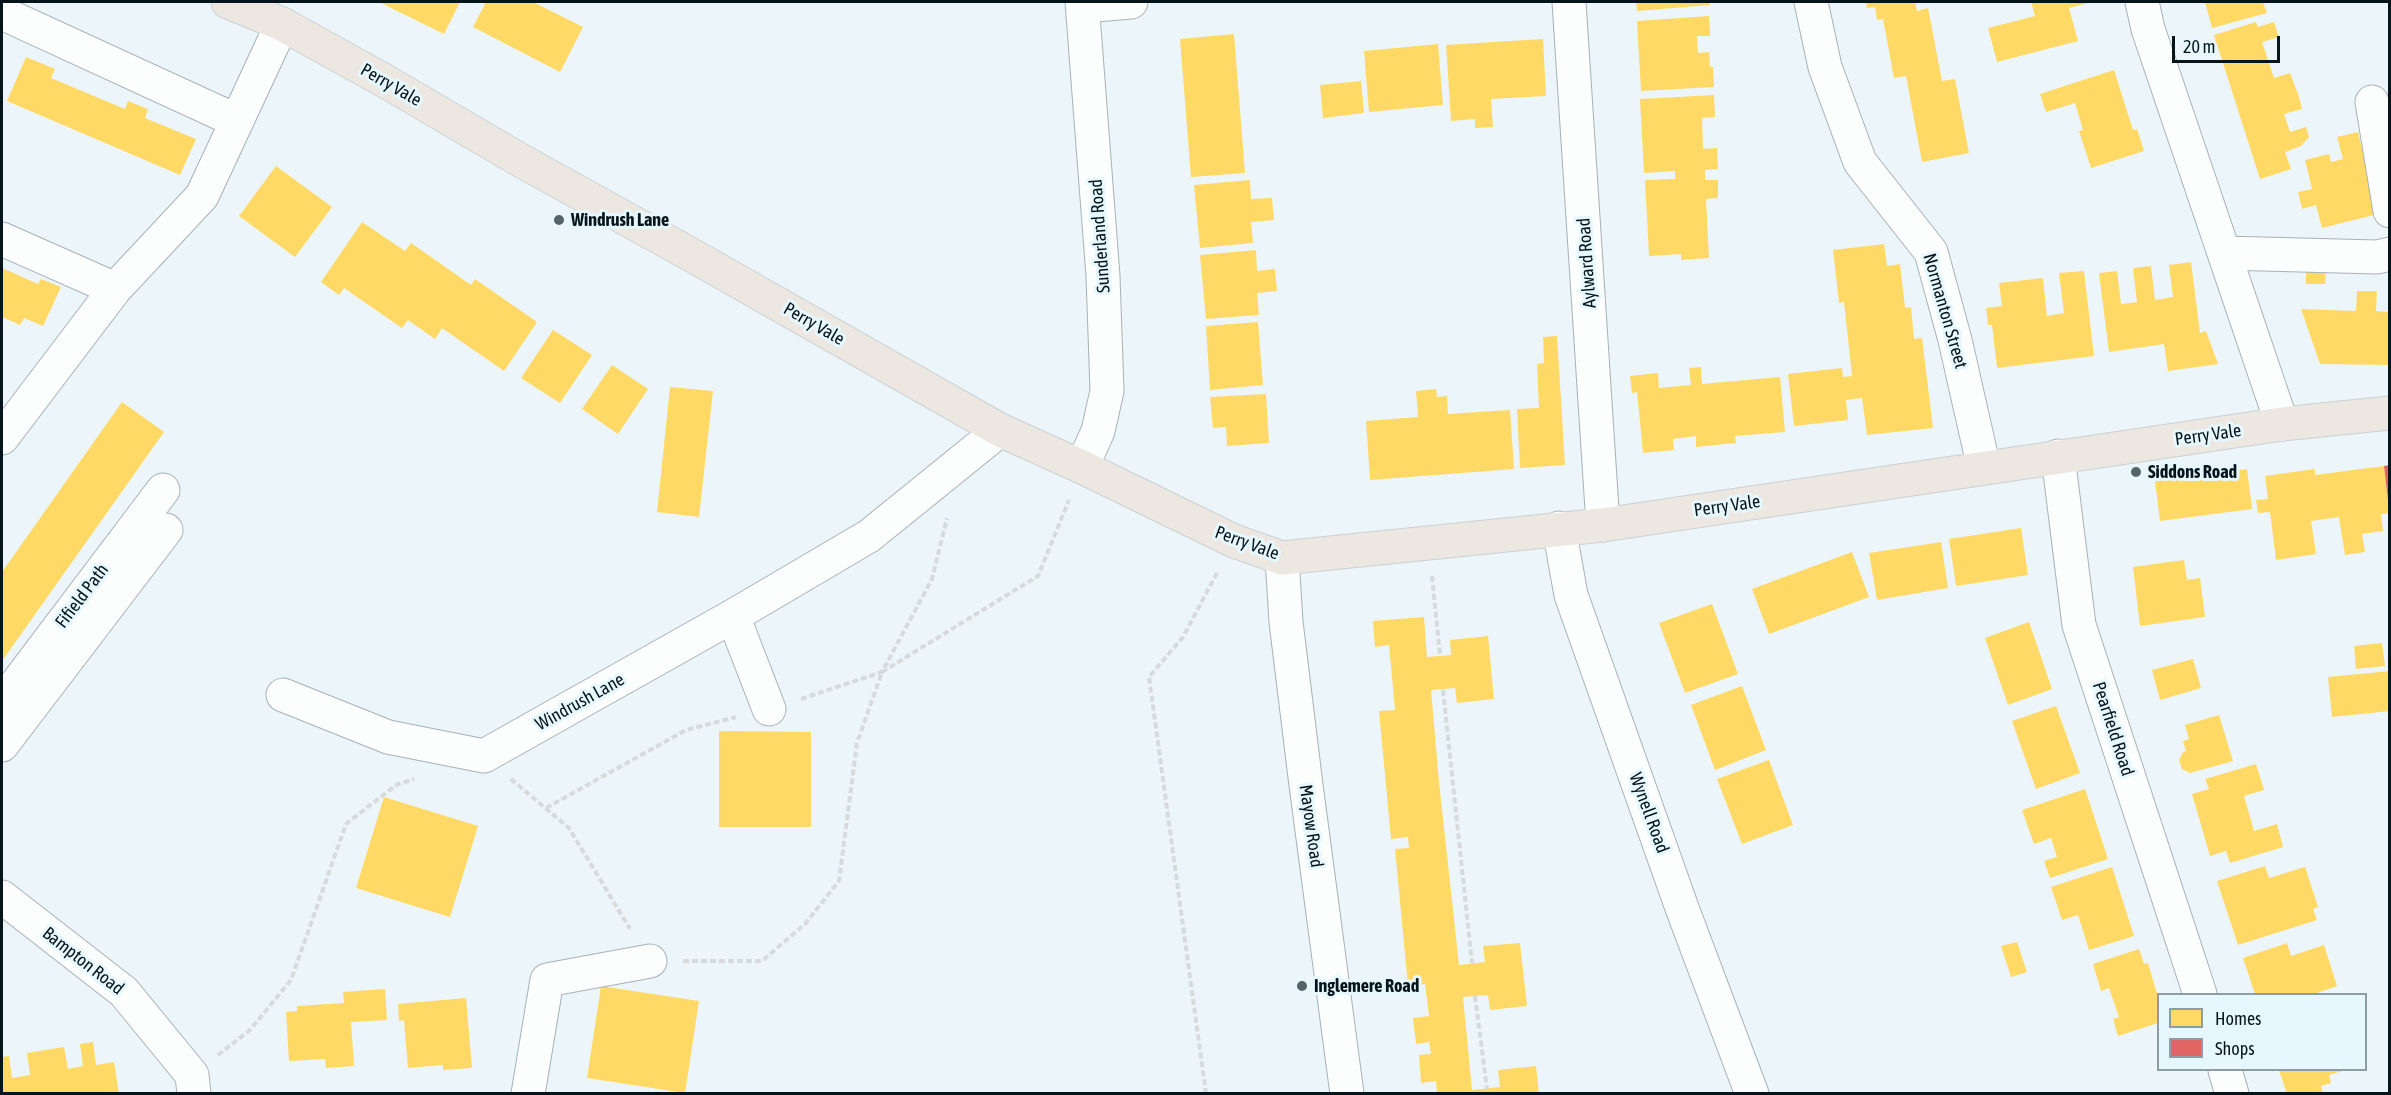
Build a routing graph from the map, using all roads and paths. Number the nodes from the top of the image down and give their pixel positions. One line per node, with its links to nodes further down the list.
1 (228, 2): 8 (main road, Perry Vale)
2 (1131, 2): 6 (street)
3 (1569, 2): 25 (street, Aylward Road)
4 (1810, 2): 22 (street, Normanton Street)
5 (2142, 2): 13 (street)
6 (1082, 4): 21 (street, Sunderland Road)
7 (2, 13): 10 (street)
8 (282, 24): 10 (street); 18 (main road, Perry Vale)
9 (2372, 102): 11 (street)
10 (237, 121): 15 (street)
11 (2390, 211)
12 (2, 239): 15 (street)
13 (2224, 253): 14 (street); 17 (street)
14 (2390, 254)
15 (115, 289): 19 (street)
16 (2390, 413): 17 (main road, Perry Vale)
17 (2282, 424): 20 (main road, Perry Vale)
18 (1000, 430): 21 (main road, Perry Vale); 31 (street, Windrush Lane)
19 (2, 438)
20 (2058, 456): 22 (main road, Perry Vale); 45 (street, Pearfield Road)
21 (1082, 467): 28 (main road, Perry Vale); 33 (path)
22 (1984, 468): 25 (main road, Perry Vale)
23 (163, 490): 36 (street, Fifield Path)
24 (948, 515): 33 (path)
25 (1603, 525): 26 (main road, Perry Vale)
26 (1559, 528): 29 (main road, Perry Vale); 53 (street, Wynell Road)
27 (166, 530): 38 (street)
28 (1234, 541): 30 (main road, Perry Vale); 51 (path)
29 (1430, 542): 30 (main road, Perry Vale); 32 (path)
30 (1282, 558): 52 (street, Mayow Road)
31 (733, 616): 37 (street); 39 (street, Windrush Lane)
32 (1440, 656)
33 (882, 672): 37 (path); 43 (path)
34 (1443, 690): 44 (path)
35 (283, 695): 39 (street)
36 (2, 703)
37 (769, 709): 41 (path)
38 (2, 745)
39 (484, 756): 41 (path)
40 (418, 778): 48 (path)
41 (546, 808): 43 (path)
42 (2, 897): 48 (street, Bampton Road)
43 (650, 961): 50 (street)
44 (1472, 963)
45 (2200, 993)
46 (1475, 996): 49 (path)
47 (2225, 1071): 54 (street)
48 (193, 1084)
49 (1486, 1089)
50 (528, 1094)
51 (1206, 1094)
52 (1347, 1094)
53 (1752, 1094)
54 (2232, 1094)

